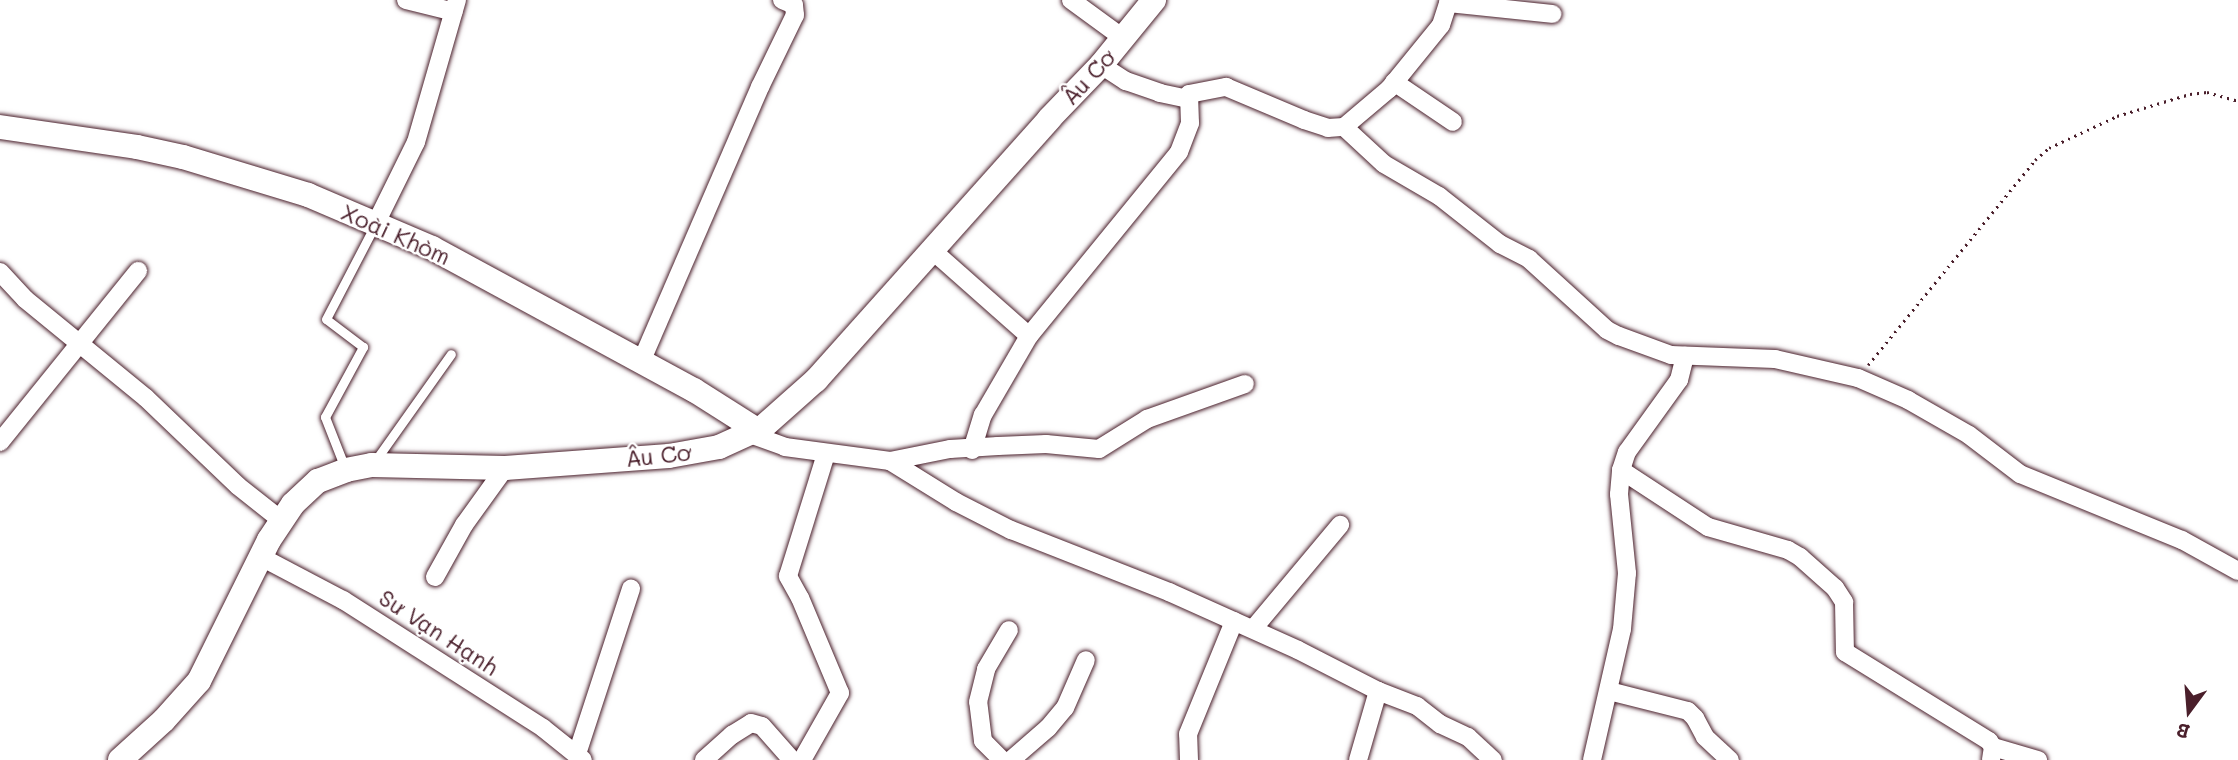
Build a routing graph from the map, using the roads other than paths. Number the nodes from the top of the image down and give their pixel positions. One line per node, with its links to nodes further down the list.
1 (406, 0): 6 (street)
2 (782, 0): 23 (street)
3 (1071, 0): 8 (street)
4 (1154, 0): 8 (main road, Âu Cơ)
5 (1449, 1): 7 (street); 10 (street)
6 (455, 6): 15 (street)
7 (1552, 14)
8 (1123, 38): 9 (main road, Âu Cơ)
9 (1101, 65): 11 (street); 16 (main road, Âu Cơ)
10 (1394, 82): 12 (street); 14 (street)
11 (1188, 99): 14 (street); 19 (street)
12 (1453, 122)
13 (0, 127): 15 (main road, Xoài Khòm)
14 (1344, 127): 22 (street)
15 (376, 223): 23 (main road, Xoài Khòm); 32 (lane)
16 (933, 251): 19 (street); 25 (main road, Âu Cơ)
17 (138, 271): 20 (street)
18 (0, 272): 20 (street)
19 (1029, 336): 27 (street)
20 (80, 344): 26 (street); 34 (street)
21 (451, 354): 30 (lane)
22 (1685, 356): 33 (street); 37 (street)
23 (641, 362): 25 (main road, Xoài Khòm)
24 (1245, 384): 27 (street)
25 (754, 432): 28 (street); 31 (main road, Âu Cơ)
26 (0, 442)
27 (972, 450): 29 (street)
28 (826, 454): 29 (street); 51 (street)
29 (890, 461): 40 (street)
30 (372, 465): 31 (main road, Âu Cơ); 32 (main road, Âu Cơ)
31 (505, 468): 38 (street)
32 (346, 470): 34 (main road, Âu Cơ)
33 (1621, 470): 45 (street); 46 (street)
34 (281, 520): 36 (main road, Âu Cơ)
35 (1340, 526): 41 (street)
36 (261, 557): 47 (street, Sư Vạn Hạnh); 48 (main road, Âu Cơ)
37 (2238, 570)
38 (435, 577)
39 (631, 589): 47 (street)
40 (1234, 621): 41 (street); 54 (street)
41 (1253, 629): 44 (street)
42 (1009, 630): 52 (street)
43 (1086, 660): 53 (street)
44 (1378, 691): 55 (street); 56 (street)
45 (1609, 691): 57 (street); 58 (street)
46 (1992, 754): 59 (street)
47 (580, 757)
48 (120, 760)
49 (704, 760): 50 (street)
50 (792, 760)
51 (802, 760)
52 (1002, 760)
53 (1011, 760)
54 (1189, 760)
55 (1357, 760)
56 (1493, 760)
57 (1592, 760)
58 (1730, 760)
59 (2038, 760)

